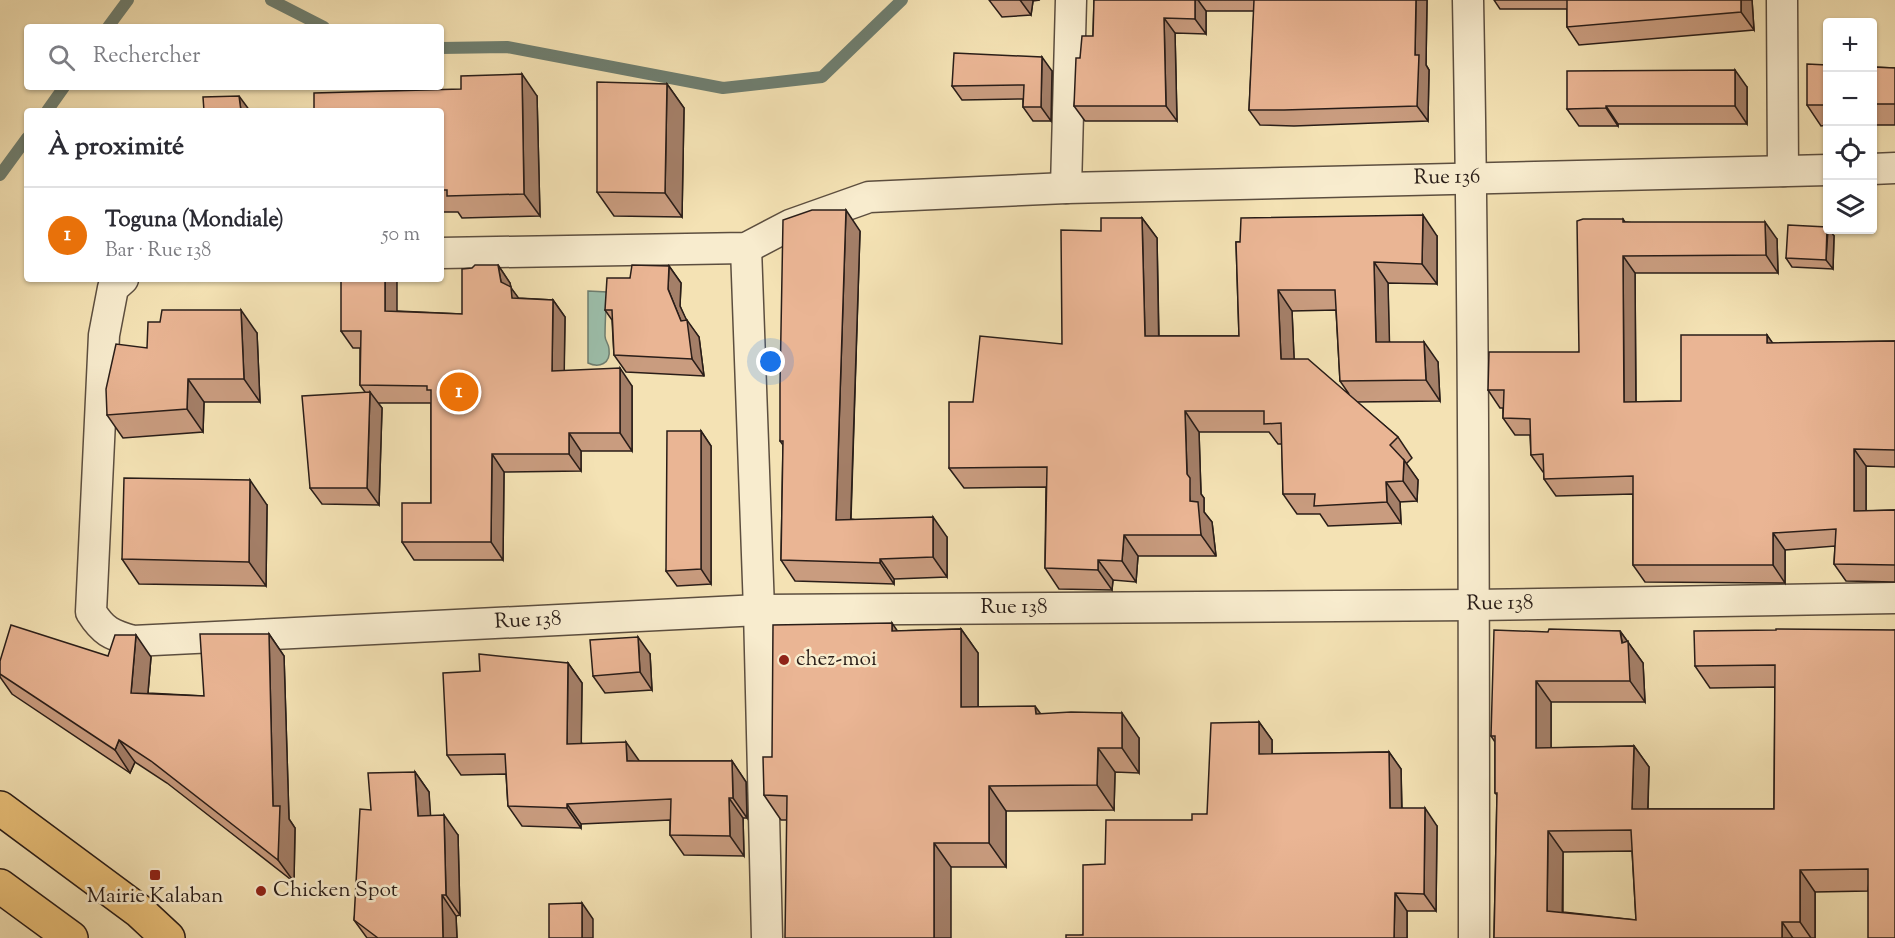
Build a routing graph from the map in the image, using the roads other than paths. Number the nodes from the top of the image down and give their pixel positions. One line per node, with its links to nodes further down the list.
1 (1071, 0): 9 (street)
2 (1468, 0): 8 (street)
3 (1782, 0): 7 (street)
4 (1895, 168): 5 (street)
5 (1877, 169)
6 (1823, 170): 7 (street, Rue 136)
7 (1784, 171): 8 (street, Rue 136)
8 (1472, 177): 9 (street, Rue 136); 14 (street)
9 (1066, 188): 10 (street, Rue 136)
10 (746, 249): 11 (street); 15 (street)
11 (444, 253)
12 (119, 282): 15 (street, Rue 138)
13 (1895, 598): 14 (street, Rue 138)
14 (1474, 605): 15 (street, Rue 138); 21 (street)
15 (759, 610): 20 (street)
16 (0, 808): 19 (highway)
17 (0, 886): 18 (highway)
18 (71, 938)
19 (168, 938)
20 (768, 938)
21 (1474, 938)

